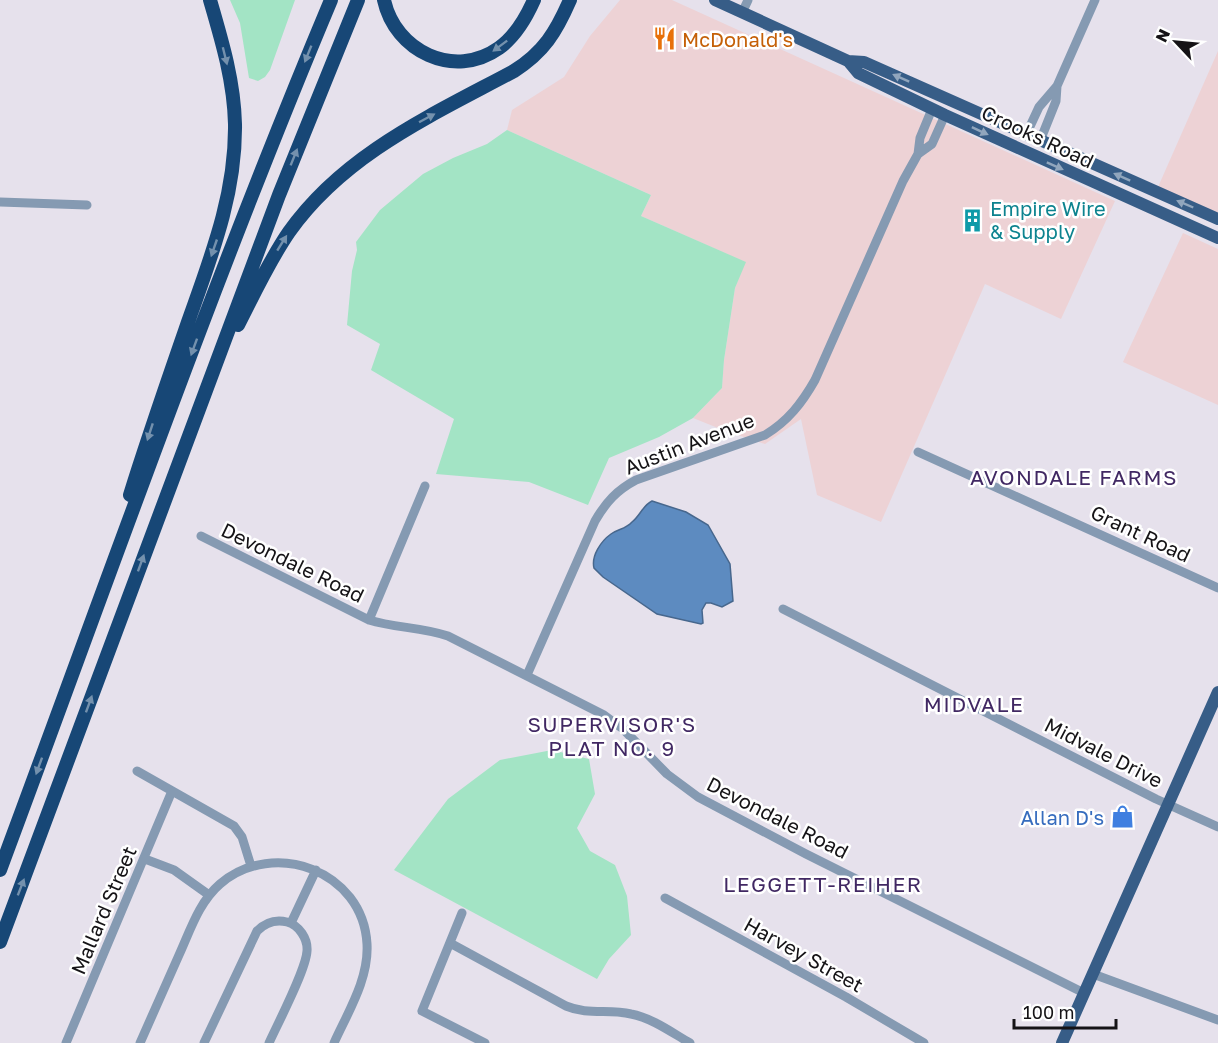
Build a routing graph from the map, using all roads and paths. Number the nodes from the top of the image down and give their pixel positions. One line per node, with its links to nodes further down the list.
1 (210, 0): 34 (highway, one-way to 34)
2 (331, 0): 34 (highway, one-way to 34)
3 (358, 0): 27 (highway, one-way to 3)
4 (384, 0): 5 (highway, one-way to 4)
5 (534, 0)
6 (570, 0): 27 (highway, one-way to 6)
7 (714, 0): 10 (main road, Crooks Road)
8 (748, 0): 11 (street)
9 (1095, 0): 13 (street)
10 (731, 3): 11 (main road, Crooks Road)
11 (742, 13): 12 (main road, Crooks Road)
12 (848, 61): 14 (main road, Crooks Road, one-way to 12); 15 (main road, Crooks Road)
13 (1057, 86): 17 (street); 18 (street)
14 (953, 102): 15 (main road); 17 (main road, Crooks Road)
15 (932, 109): 16 (main road, Crooks Road); 20 (street, Austin Avenue)
16 (945, 115): 19 (main road, Crooks Road, one-way to 19); 20 (street, Austin Avenue)
17 (1026, 135): 18 (main road, Crooks Road)
18 (1040, 141): 19 (main road); 21 (main road, Crooks Road)
19 (1019, 149): 22 (main road, Crooks Road, one-way to 22)
20 (918, 154): 35 (street, Austin Avenue)
21 (1093, 164): 22 (main road); 25 (main road, Crooks Road, one-way to 21)
22 (1076, 175): 26 (main road, Crooks Road)
23 (0, 202): 24 (street)
24 (87, 205)
25 (1218, 219)
26 (1217, 234)
27 (207, 389): 49 (highway, one-way to 27)
28 (918, 452): 31 (street, Grant Road)
29 (425, 486): 33 (street, Devondale Road)
30 (201, 536): 33 (street, Devondale Road)
31 (1218, 588)
32 (783, 609): 39 (street, Midvale Drive)
33 (369, 620): 35 (street, Devondale Road)
34 (89, 630): 43 (highway, one-way to 43)
35 (527, 675): 52 (street, Devondale Road)
36 (1218, 692): 39 (main road)
37 (136, 771): 38 (street)
38 (172, 791): 41 (street, Mallard Street); 42 (street)
39 (1168, 805): 40 (street, Midvale Drive); 51 (main road)
40 (1218, 827)
41 (145, 858): 45 (street); 54 (street, Mallard Street)
42 (251, 866): 44 (street); 45 (street)
43 (0, 870)
44 (316, 870): 48 (street); 58 (street)
45 (209, 895): 55 (street)
46 (665, 898): 61 (street, Harvey Street)
47 (462, 913): 50 (street)
48 (291, 923): 56 (street); 57 (street)
49 (0, 942)
50 (450, 943): 59 (street); 60 (street)
51 (1093, 974): 52 (main road); 53 (street)
52 (1084, 993): 62 (main road)
53 (1218, 1020)
54 (66, 1043)
55 (140, 1043)
56 (204, 1043)
57 (269, 1043)
58 (334, 1043)
59 (485, 1043)
60 (690, 1043)
61 (924, 1043)
62 (1062, 1043)

